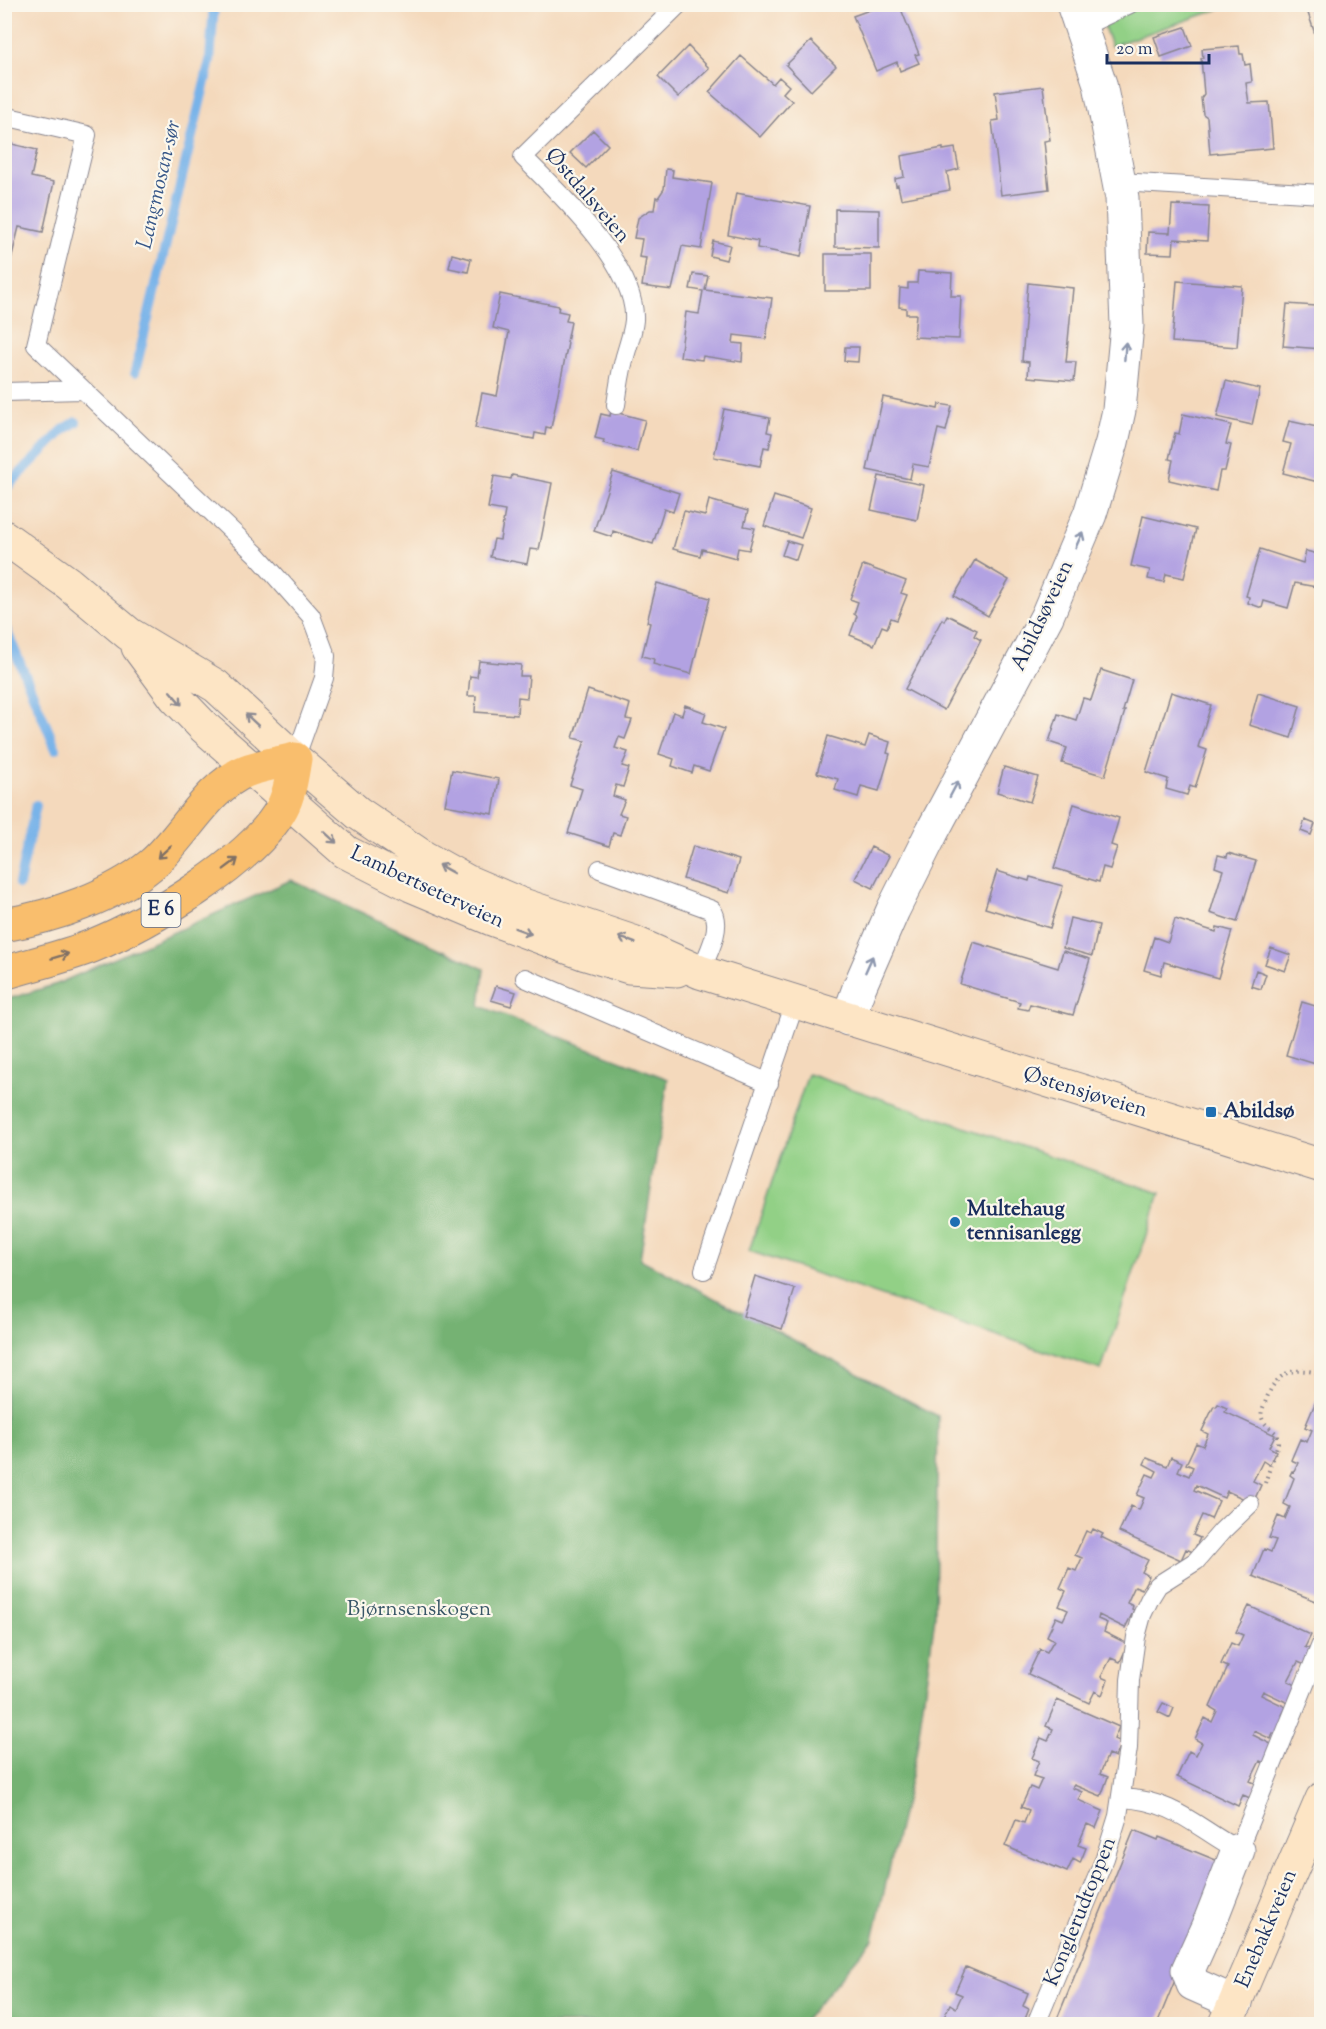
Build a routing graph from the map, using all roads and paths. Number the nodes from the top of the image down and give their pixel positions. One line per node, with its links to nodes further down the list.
1 (679, 4): 9 (lane, Østdalsveien)
2 (1130, 4): 3 (lane)
3 (1077, 16): 5 (street, Abildsøveien)
4 (4, 116): 7 (lane)
5 (1120, 182): 6 (lane); 21 (street, Abildsøveien, one-way to 5)
6 (1322, 195)
7 (83, 390): 8 (lane); 12 (lane)
8 (4, 392)
9 (616, 405)
10 (12, 542): 11 (main road, Lambertseterveien)
11 (129, 634): 12 (main road, Lambertseterveien, one-way to 11); 13 (main road, Lambertseterveien, one-way to 13)
12 (295, 759): 13 (highway, E 6); 14 (highway, E 6); 17 (main road, Lambertseterveien, one-way to 12)
13 (251, 770): 14 (main road, Lambertseterveien); 16 (highway, E 6, one-way to 16)
14 (285, 799): 17 (main road, Lambertseterveien, one-way to 17); 18 (highway, E 6, one-way to 14)
15 (600, 869): 17 (lane)
16 (4, 925)
17 (700, 972): 20 (main road, Lambertseterveien)
18 (4, 973)
19 (525, 978): 22 (lane)
20 (795, 1003): 21 (main road, Lambertseterveien); 22 (lane)
21 (848, 1019): 23 (main road, Østensjøveien)
22 (769, 1083): 24 (lane)
23 (1322, 1166)
24 (704, 1270)
25 (1322, 1374): 26 (path)
26 (1250, 1504): 28 (lane, Konglerudtoppen)
27 (1322, 1642): 30 (lane)
28 (1122, 1798): 30 (lane); 32 (lane, Konglerudtoppen)
29 (1322, 1799): 31 (main road, Enebakkveien)
30 (1238, 1850): 31 (street)
31 (1231, 2014)
32 (1036, 2025)

